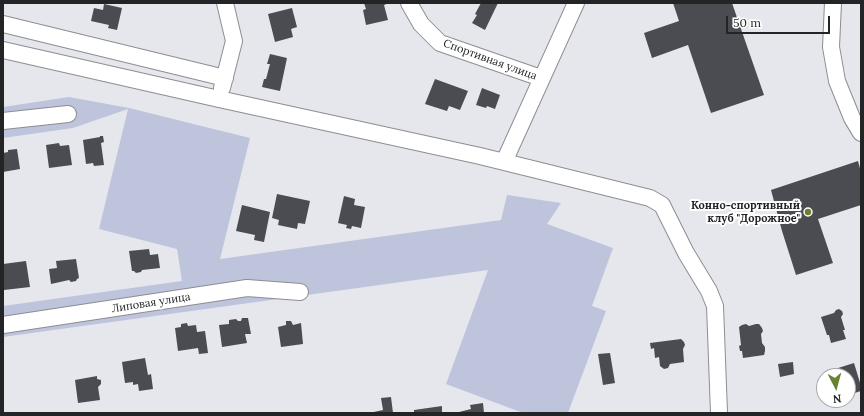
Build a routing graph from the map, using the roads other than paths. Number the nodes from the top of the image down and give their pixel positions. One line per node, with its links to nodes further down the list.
1 (225, 3): 7 (street)
2 (409, 3): 8 (street, Спортивная улица)
3 (576, 3): 8 (street)
4 (833, 3): 12 (street)
5 (3, 24): 7 (street)
6 (3, 50): 9 (street)
7 (225, 78): 9 (street)
8 (542, 78): 13 (street)
9 (219, 99): 13 (street)
10 (68, 114): 11 (street)
11 (3, 121)
12 (861, 133)
13 (504, 162): 16 (street)
14 (300, 292): 15 (street, Липовая улица)
15 (3, 325)
16 (719, 413)

